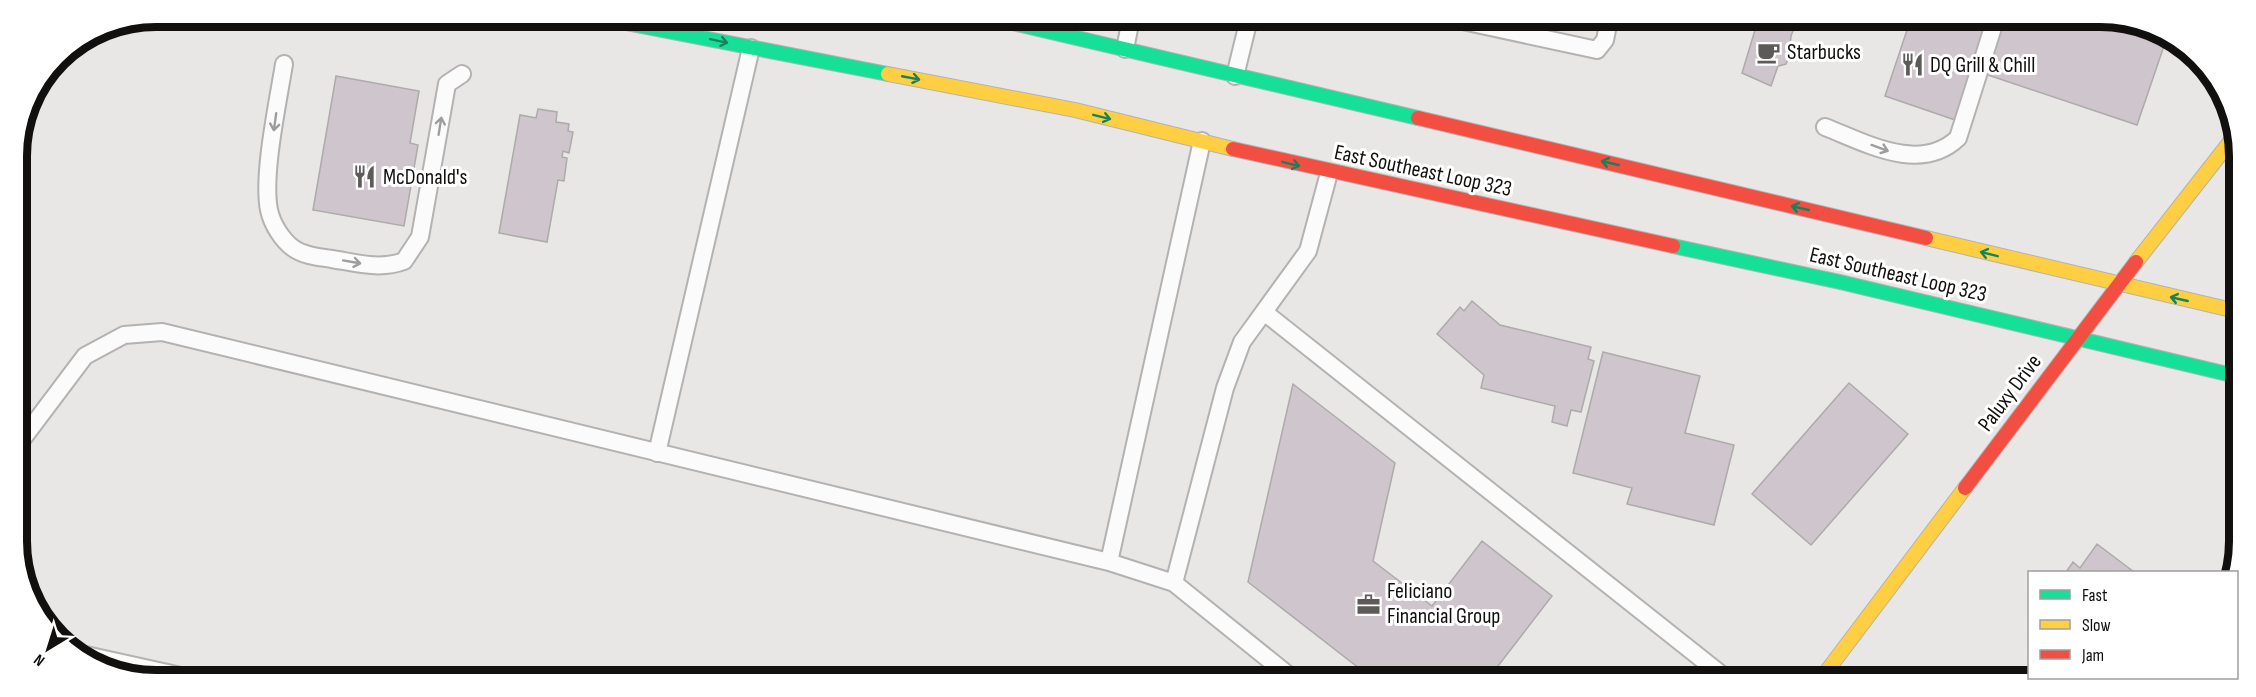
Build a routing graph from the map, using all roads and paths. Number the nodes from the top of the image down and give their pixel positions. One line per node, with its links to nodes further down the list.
1 (645, 27): 8 (main road, East Southeast Loop 323, one-way to 8)
2 (1030, 27): 9 (main road, East Southeast Loop 323)
3 (1129, 27): 9 (lane)
4 (1247, 27): 12 (lane)
5 (1490, 27): 6 (lane)
6 (1608, 27)
7 (1993, 27): 13 (lane, one-way to 7)
8 (751, 48): 14 (main road, East Southeast Loop 323, one-way to 14); 23 (lane)
9 (1125, 49): 12 (main road, East Southeast Loop 323)
10 (284, 64): 11 (lane, one-way to 11)
11 (462, 74)
12 (1235, 76): 17 (main road, East Southeast Loop 323, one-way to 12)
13 (1825, 127)
14 (1202, 141): 16 (main road, East Southeast Loop 323, one-way to 16); 24 (lane)
15 (2228, 144): 17 (main road, Paluxy Drive)
16 (1329, 173): 19 (lane); 20 (main road, East Southeast Loop 323)
17 (2118, 285): 18 (main road, East Southeast Loop 323, one-way to 17); 20 (main road, Paluxy Drive)
18 (2229, 310)
19 (1264, 312): 25 (lane); 29 (lane)
20 (2078, 338): 21 (main road, East Southeast Loop 323); 30 (main road, Paluxy Drive)
21 (2229, 374)
22 (27, 433): 23 (lane)
23 (657, 453): 24 (lane)
24 (1110, 562): 25 (lane)
25 (1174, 584): 28 (lane)
26 (104, 659): 27 (lane)
27 (153, 670)
28 (1282, 670)
29 (1716, 670)
30 (1828, 670)

